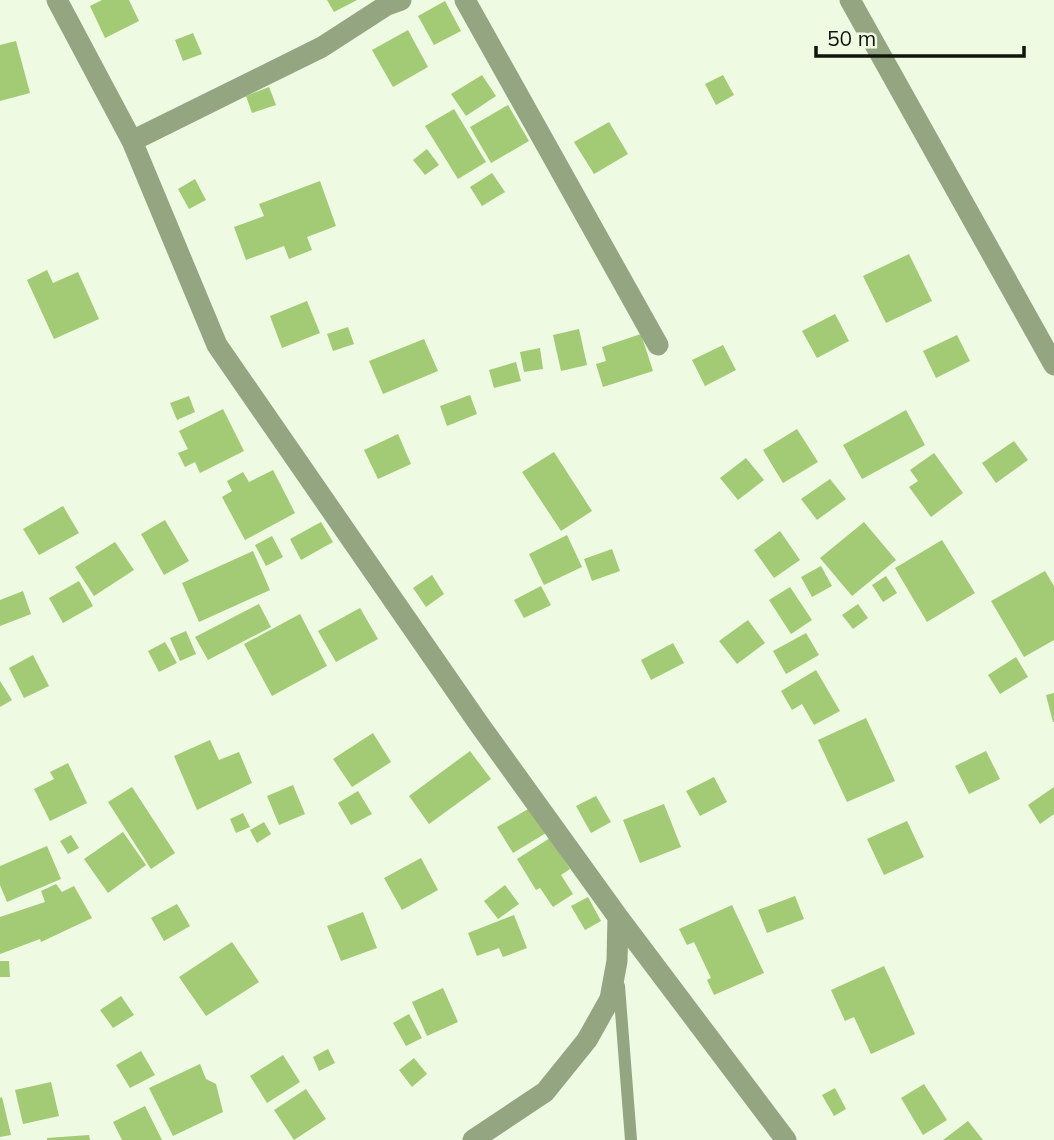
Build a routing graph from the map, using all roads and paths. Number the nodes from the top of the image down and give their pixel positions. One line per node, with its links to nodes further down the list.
1 (57, 0): 5 (street)
2 (401, 0): 5 (street)
3 (465, 0): 6 (street)
4 (850, 0): 7 (street)
5 (132, 141): 8 (street)
6 (658, 345)
7 (1054, 365)
8 (618, 917): 9 (street); 12 (street)
9 (617, 961): 10 (street); 11 (lane)
10 (473, 1140)
11 (631, 1140)
12 (786, 1140)

